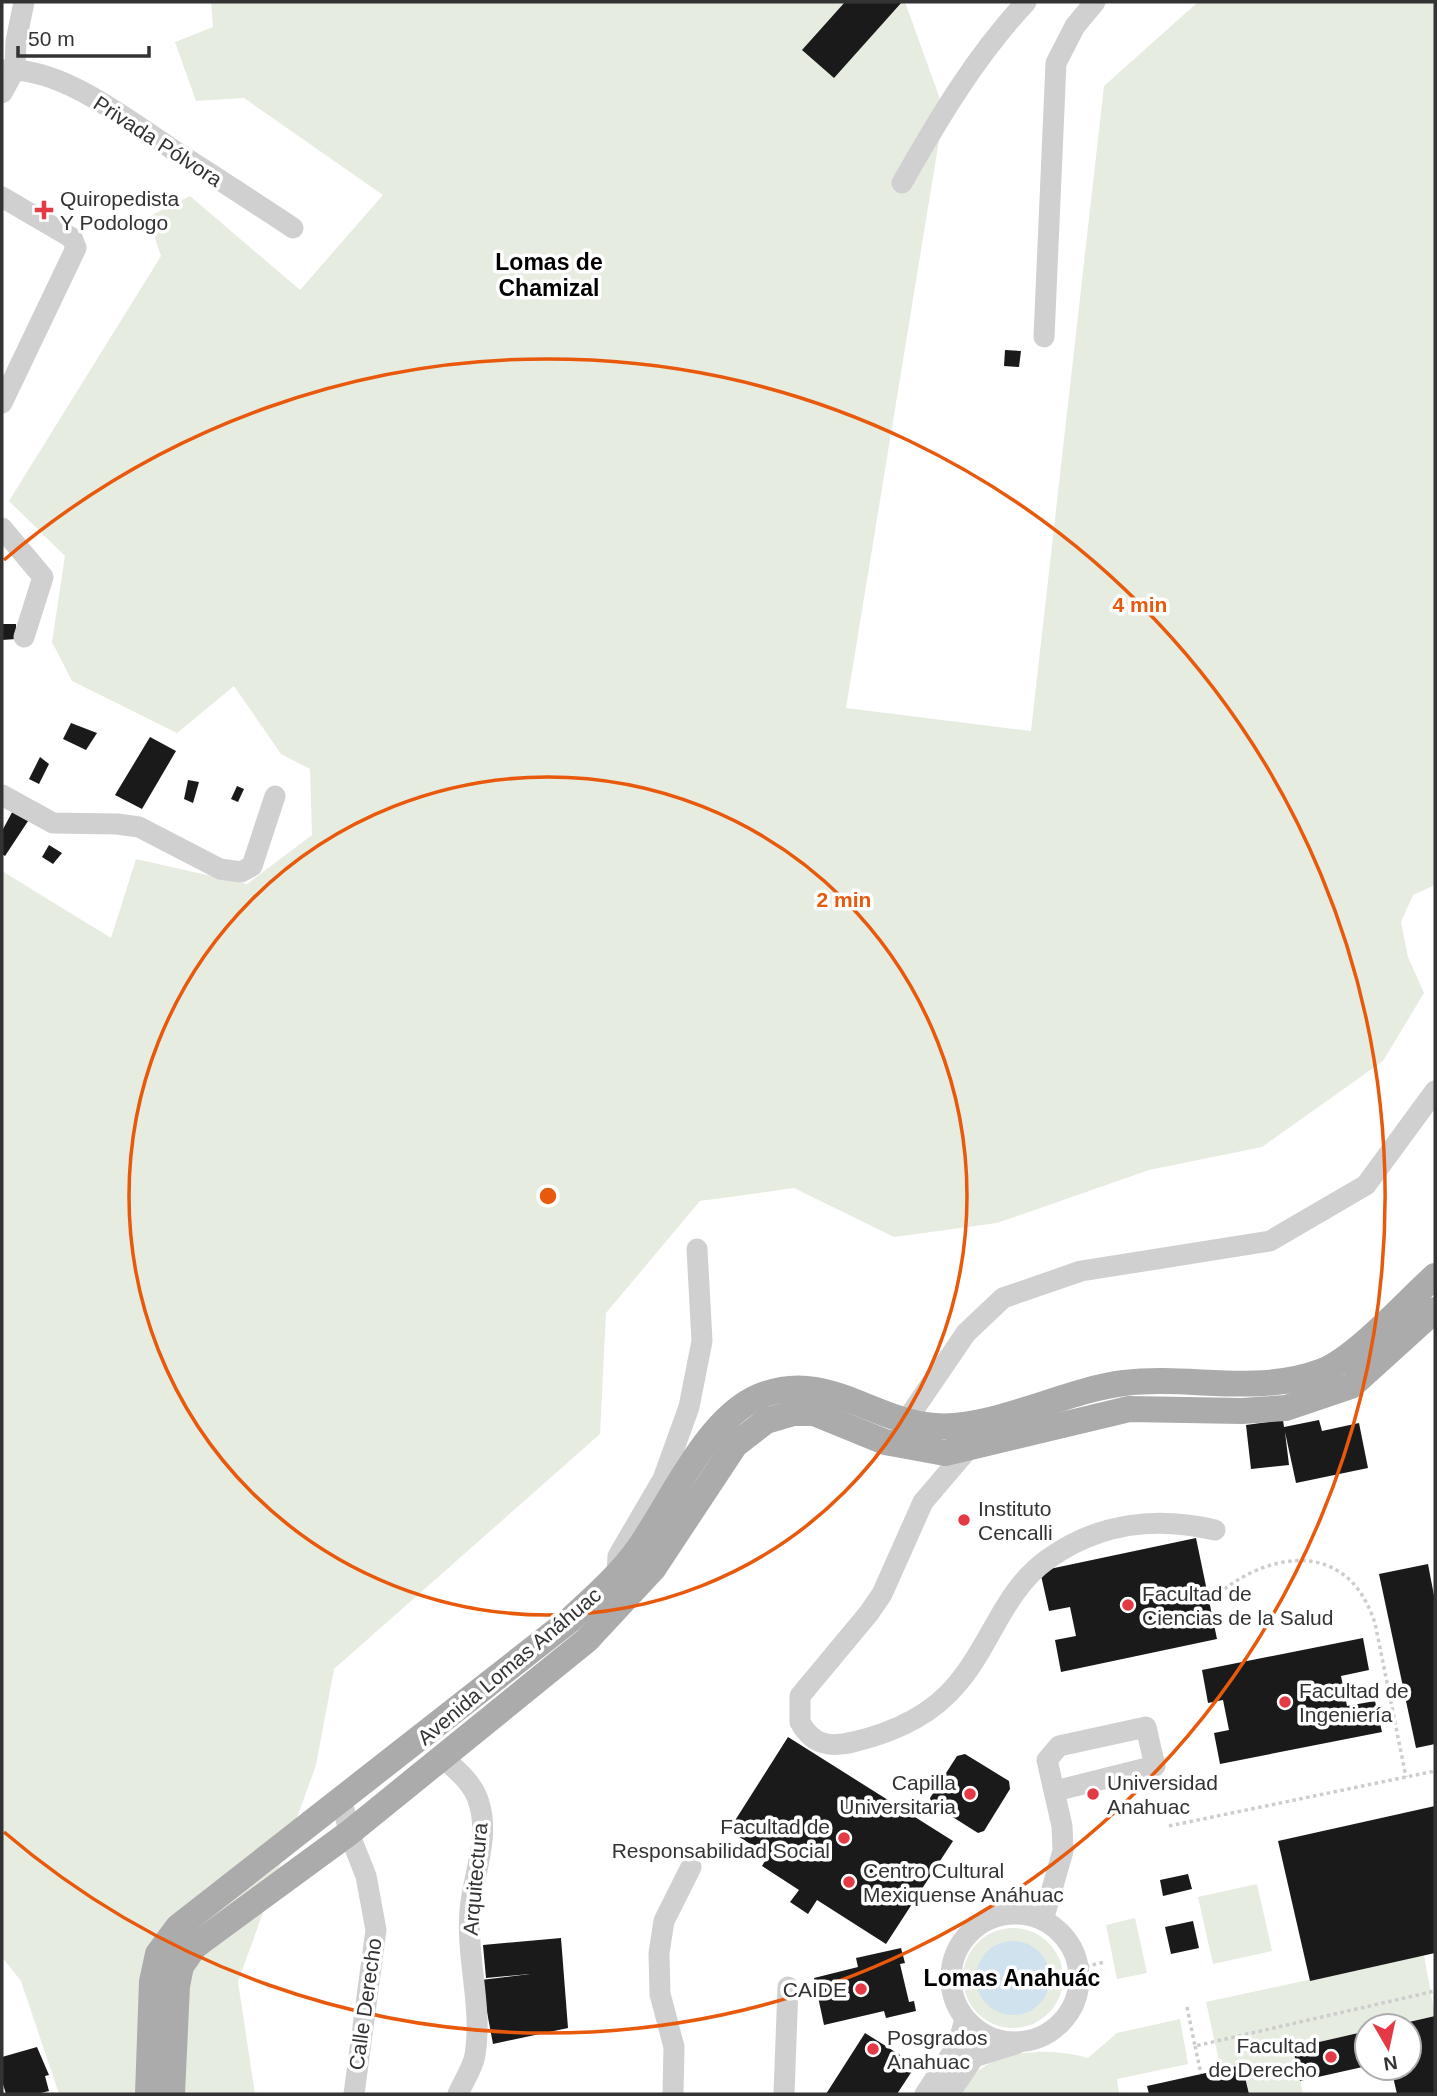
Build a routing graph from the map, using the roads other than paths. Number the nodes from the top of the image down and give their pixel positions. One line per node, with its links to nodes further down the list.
1 (24, 2): 4 (street)
2 (1026, 2): 6 (street)
3 (1095, 2): 9 (street)
4 (6, 68): 5 (street); 8 (street, Privada Pólvora)
5 (2, 93)
6 (902, 183)
7 (2, 197): 10 (street)
8 (293, 228)
9 (1044, 337)
10 (2, 402)
11 (2, 528): 12 (street)
12 (24, 637)
13 (2, 795): 14 (street)
14 (275, 796)
15 (1435, 1091): 19 (street)
16 (697, 1249): 22 (street)
17 (1435, 1276): 20 (main road, Avenida Lomas Anáhuac)
18 (1435, 1310): 20 (main road, Avenida Lomas Anáhuac)
19 (903, 1434): 20 (main road, Avenida Lomas Anáhuac); 22 (main road, Avenida Lomas Anáhuac); 23 (main road, Avenida Lomas Anáhuac)
20 (965, 1437): 21 (street)
21 (1215, 1530)
22 (617, 1575): 25 (main road, Avenida Lomas Anáhuac)
23 (443, 1758): 26 (main road, Avenida Lomas Anáhuac); 37 (street, Arquitectura)
24 (1055, 1791): 24 (street); 28 (street)
25 (342, 1800): 26 (street, Calle Derecho); 29 (main road, Avenida Lomas Anáhuac)
26 (349, 1833): 35 (main road, Avenida Lomas Anáhuac); 36 (street, Calle Derecho)
27 (691, 1867): 38 (street)
28 (1043, 1920): 31 (street); 32 (street)
29 (158, 1954): 33 (main road); 34 (main road, Avenida Lomas Anáhuac)
30 (788, 1987): 39 (street)
31 (965, 2019): 32 (street); 40 (street)
32 (1021, 2042): 41 (street)
33 (134, 2094)
34 (148, 2094)
35 (172, 2094)
36 (354, 2094)
37 (458, 2094)
38 (673, 2094)
39 (784, 2094)
40 (925, 2094)
41 (949, 2094)

